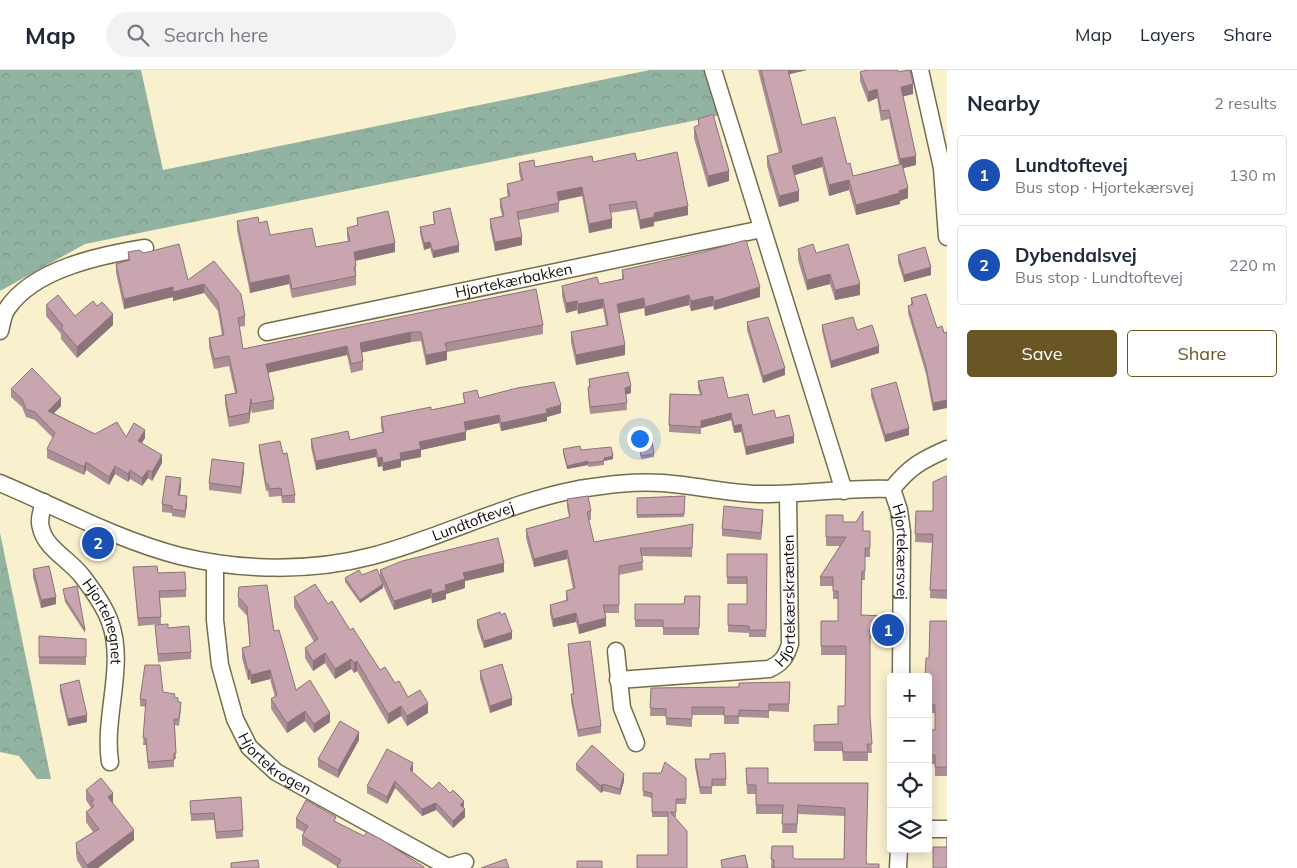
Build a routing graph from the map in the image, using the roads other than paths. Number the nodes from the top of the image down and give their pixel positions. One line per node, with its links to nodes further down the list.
1 (713, 70): 3 (street)
2 (920, 70): 4 (street)
3 (762, 229): 7 (street, Hjortekærbakken); 11 (street)
4 (947, 237)
5 (145, 248): 6 (street)
6 (0, 331)
7 (267, 332)
8 (947, 449): 10 (street)
9 (0, 483): 13 (street, Lundtoftevej)
10 (892, 488): 11 (street, Lundtoftevej); 16 (street, Hjortekærsvej)
11 (844, 491): 12 (street, Lundtoftevej)
12 (788, 495): 14 (street, Lundtoftevej); 17 (street, Hjortekærskrænten)
13 (44, 502): 14 (street, Lundtoftevej); 19 (street, Hjortehegnet)
14 (215, 563): 23 (street, Hjortekrogen)
15 (616, 651): 17 (street)
16 (901, 673)
17 (618, 680): 18 (street)
18 (636, 743)
19 (110, 762)
20 (932, 829): 21 (street)
21 (947, 829)
22 (899, 853): 24 (street)
23 (465, 862)
24 (898, 868)

